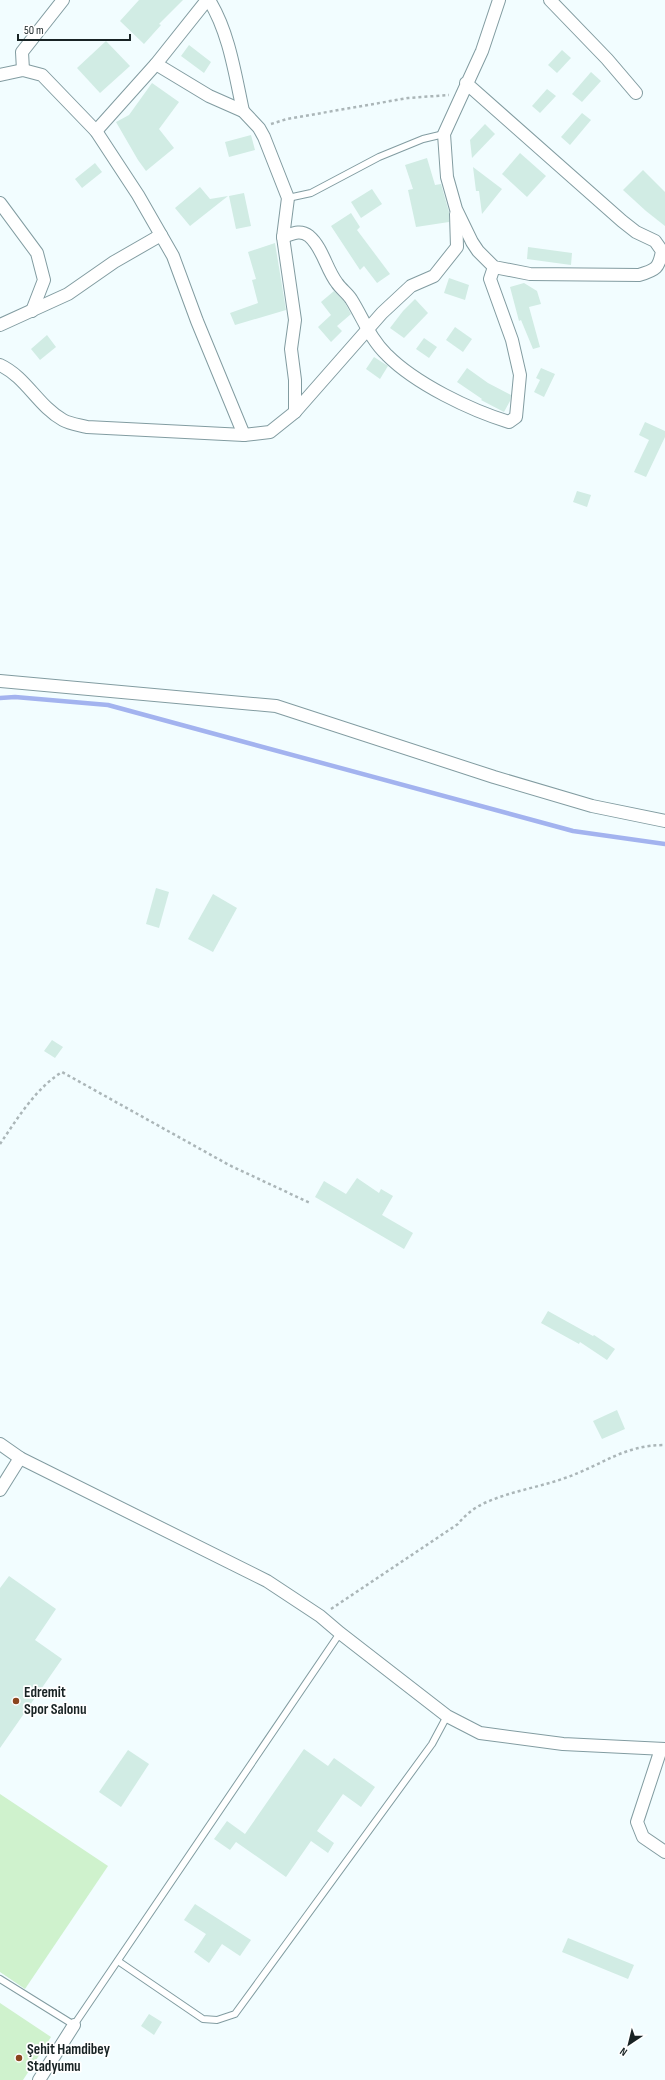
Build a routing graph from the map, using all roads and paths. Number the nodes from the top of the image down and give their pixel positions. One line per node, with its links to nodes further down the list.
1 (63, 0): 6 (street)
2 (208, 0): 5 (street); 10 (street)
3 (499, 0): 8 (street)
4 (550, 0): 9 (street)
5 (156, 64): 10 (street); 12 (street)
6 (23, 70): 7 (street); 12 (street)
7 (0, 75)
8 (464, 88): 11 (path); 13 (street); 19 (street)
9 (636, 93)
10 (243, 111): 11 (street)
11 (259, 128): 14 (street)
12 (96, 131): 17 (street)
13 (444, 134): 14 (lane); 16 (street)
14 (288, 198): 18 (street)
15 (0, 203): 20 (street)
16 (456, 209): 19 (street); 22 (street)
17 (161, 235): 20 (street); 25 (street)
18 (283, 237): 22 (street); 24 (street)
19 (494, 267): 22 (street)
20 (32, 311): 21 (street)
21 (0, 325)
22 (367, 329): 24 (street)
23 (0, 365): 25 (street)
24 (295, 412): 25 (street)
25 (244, 435)
26 (0, 681): 27 (street)
27 (665, 821)
28 (0, 1144): 29 (path)
29 (310, 1203)
30 (0, 1444): 32 (street)
31 (665, 1445): 34 (path)
32 (20, 1458): 33 (street); 34 (street)
33 (0, 1490)
34 (320, 1616): 35 (street)
35 (340, 1633): 36 (street); 39 (lane)
36 (447, 1716): 37 (street); 39 (lane)
37 (663, 1749): 38 (street)
38 (665, 1852)
39 (118, 1961): 41 (lane)
40 (0, 1979): 41 (lane)
41 (74, 2025): 42 (street)
42 (38, 2080)

